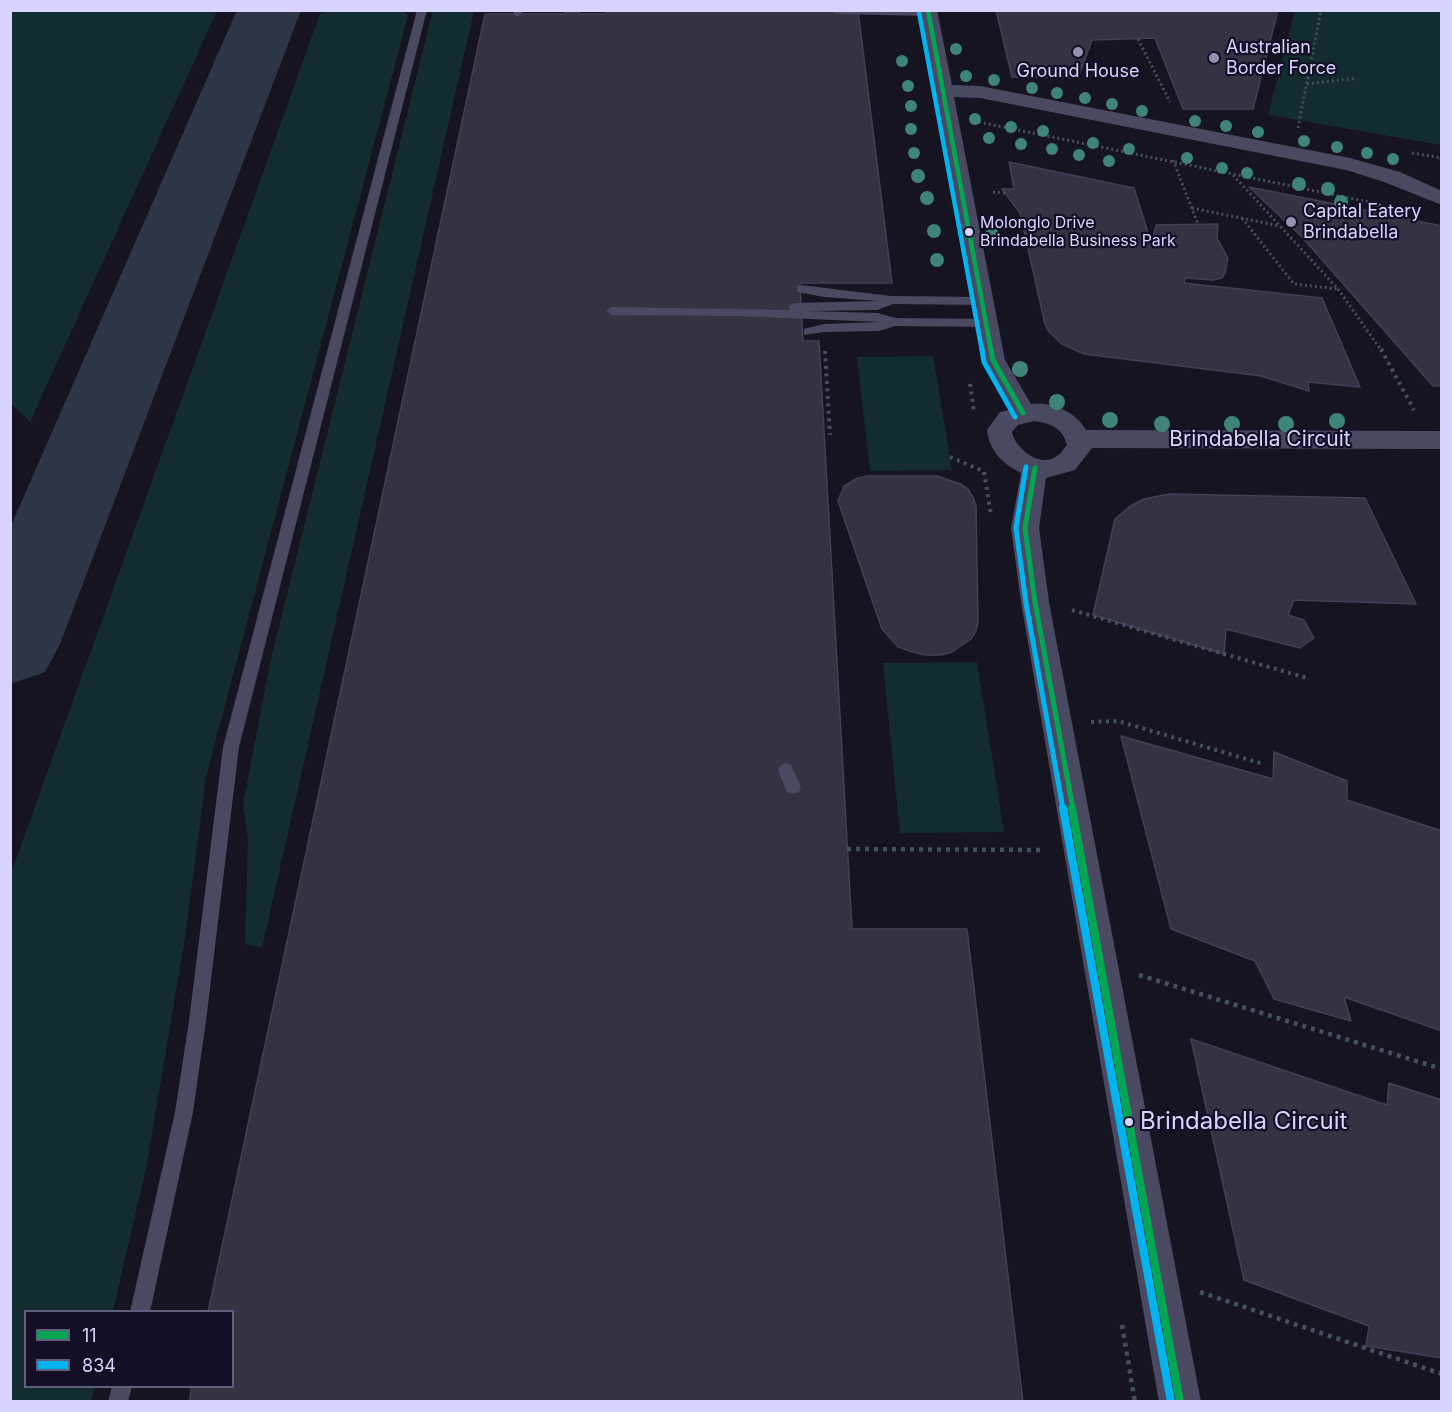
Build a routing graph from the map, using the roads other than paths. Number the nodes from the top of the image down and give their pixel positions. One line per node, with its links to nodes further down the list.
1 (422, 10): 20 (lane)
2 (929, 11): 3 (lane); 4 (street)
3 (837, 12)
4 (943, 90): 5 (street); 8 (street)
5 (1442, 199)
6 (801, 290): 7 (lane)
7 (891, 300): 8 (lane); 10 (lane)
8 (981, 301): 12 (street)
9 (612, 311): 10 (lane)
10 (737, 312): 11 (lane)
11 (894, 322): 12 (lane); 13 (lane)
12 (986, 323): 14 (street)
13 (808, 332)
14 (1023, 413): 15 (street); 17 (street)
15 (1079, 439): 16 (street, Brindabella Circuit); 17 (street)
16 (1442, 440)
17 (1035, 468): 21 (street)
18 (786, 770): 19 (lane)
19 (793, 788)
20 (140, 1310)
21 (1180, 1401)

